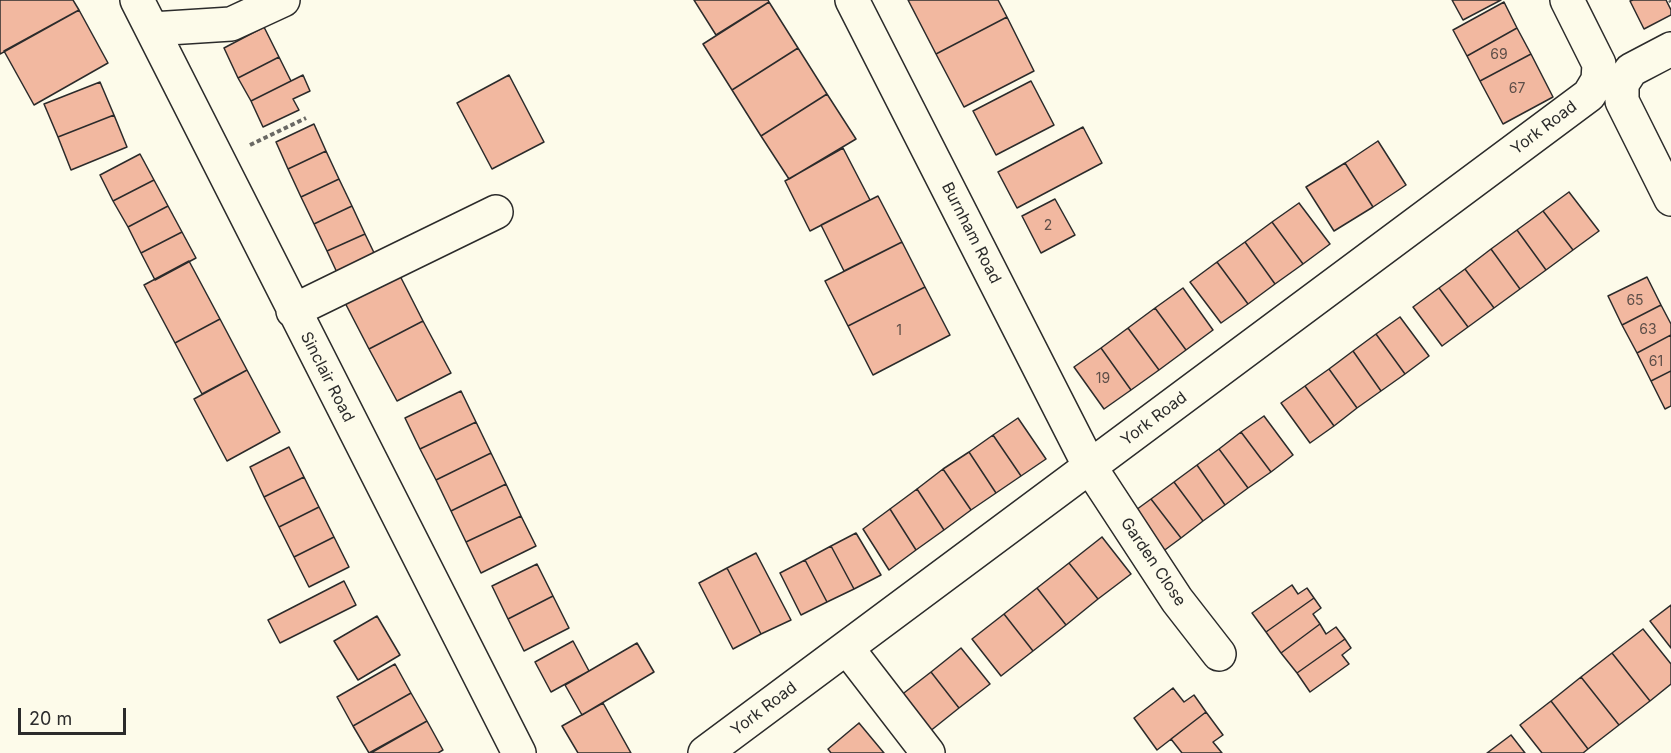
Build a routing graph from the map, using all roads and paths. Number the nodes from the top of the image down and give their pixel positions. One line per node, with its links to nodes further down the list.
1 (137, 0): 5 (street, Sinclair Road)
2 (283, 0): 5 (street)
3 (852, 0): 13 (street, Burnham Road)
4 (1567, 0): 7 (street)
5 (152, 29): 9 (street, Sinclair Road)
6 (1671, 49): 7 (street, York Road)
7 (1610, 82): 10 (street); 13 (street, York Road)
8 (306, 118): 9 (path)
9 (220, 160): 12 (street, Sinclair Road)
10 (1671, 199)
11 (496, 212): 12 (street)
12 (294, 311): 16 (street, Sinclair Road)
13 (1090, 466): 14 (street, York Road); 15 (street, Garden Close)
14 (847, 648): 17 (street, York Road); 18 (street)
15 (1219, 654)
16 (519, 753)
17 (705, 753)
18 (928, 753)

